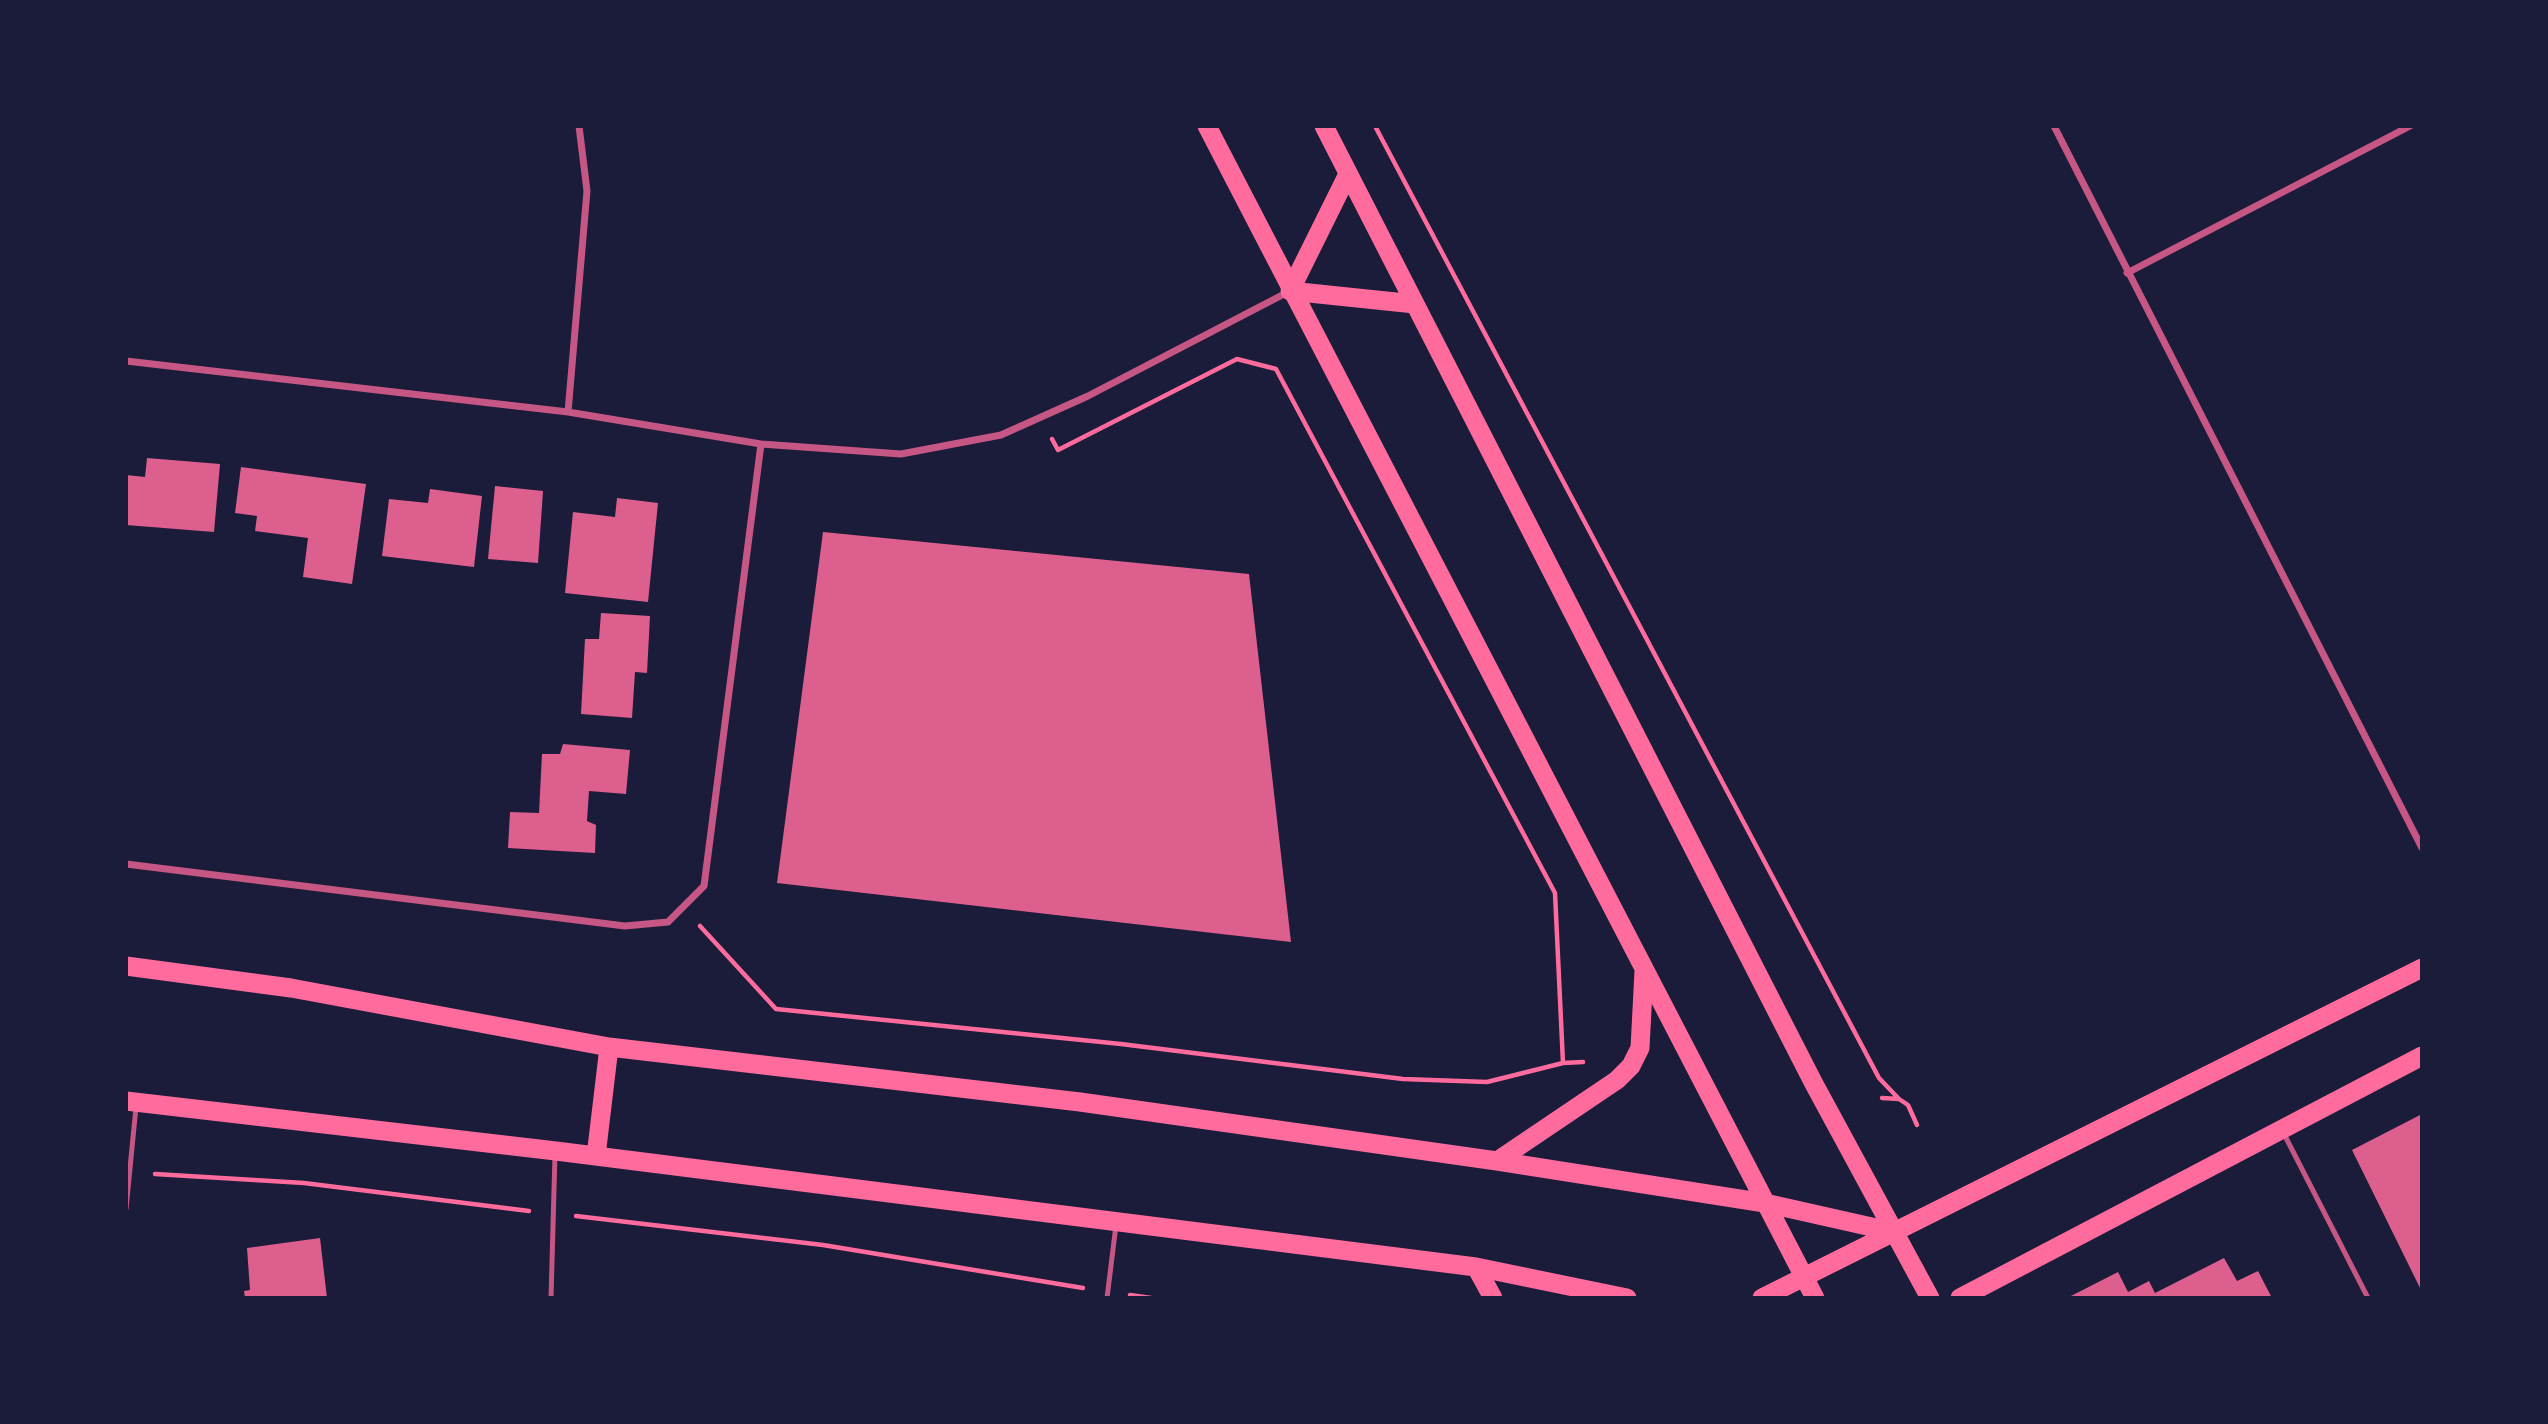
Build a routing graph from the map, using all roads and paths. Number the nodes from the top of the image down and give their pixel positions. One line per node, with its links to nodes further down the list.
1 (579, 126): 12 (street)
2 (1207, 126): 9 (highway)
3 (1324, 126): 7 (highway)
4 (1375, 126): 26 (path)
5 (2054, 126): 8 (street)
6 (2410, 126): 8 (street)
7 (1348, 174): 9 (highway); 10 (highway)
8 (2127, 273): 15 (street)
9 (1290, 291): 10 (highway); 13 (street); 19 (highway)
10 (1415, 303): 38 (highway)
11 (126, 361): 12 (street)
12 (568, 412): 14 (street)
13 (1041, 416): 14 (street); 24 (path)
14 (761, 443): 17 (street)
15 (2422, 848)
16 (126, 864): 17 (street)
17 (683, 907): 24 (path)
18 (126, 966): 21 (highway)
19 (1644, 967): 32 (highway); 34 (highway)
20 (2422, 968): 38 (highway)
21 (609, 1046): 31 (highway); 32 (highway)
22 (2422, 1056): 29 (highway)
23 (1590, 1062): 24 (path)
24 (1563, 1063)
25 (1882, 1098): 26 (path)
26 (1899, 1099): 28 (path)
27 (131, 1102): 30 (highway); 33 (lane)
28 (1917, 1125)
29 (2282, 1129): 49 (highway); 50 (lane)
30 (555, 1151): 31 (highway); 36 (lane)
31 (596, 1156): 37 (highway)
32 (1497, 1161): 34 (highway)
33 (130, 1172): 35 (lane); 36 (path)
34 (1765, 1202): 38 (highway); 40 (highway)
35 (126, 1209)
36 (553, 1214): 41 (path); 42 (lane)
37 (1116, 1222): 39 (highway); 41 (lane)
38 (1894, 1232): 40 (highway); 48 (highway)
39 (1476, 1267): 44 (highway); 45 (highway)
40 (1804, 1277): 46 (highway); 47 (highway)
41 (1107, 1295): 43 (path)
42 (551, 1298)
43 (1151, 1298)
44 (1493, 1298)
45 (1627, 1298)
46 (1762, 1298)
47 (1815, 1298)
48 (1930, 1298)
49 (1960, 1298)
50 (2368, 1298)

